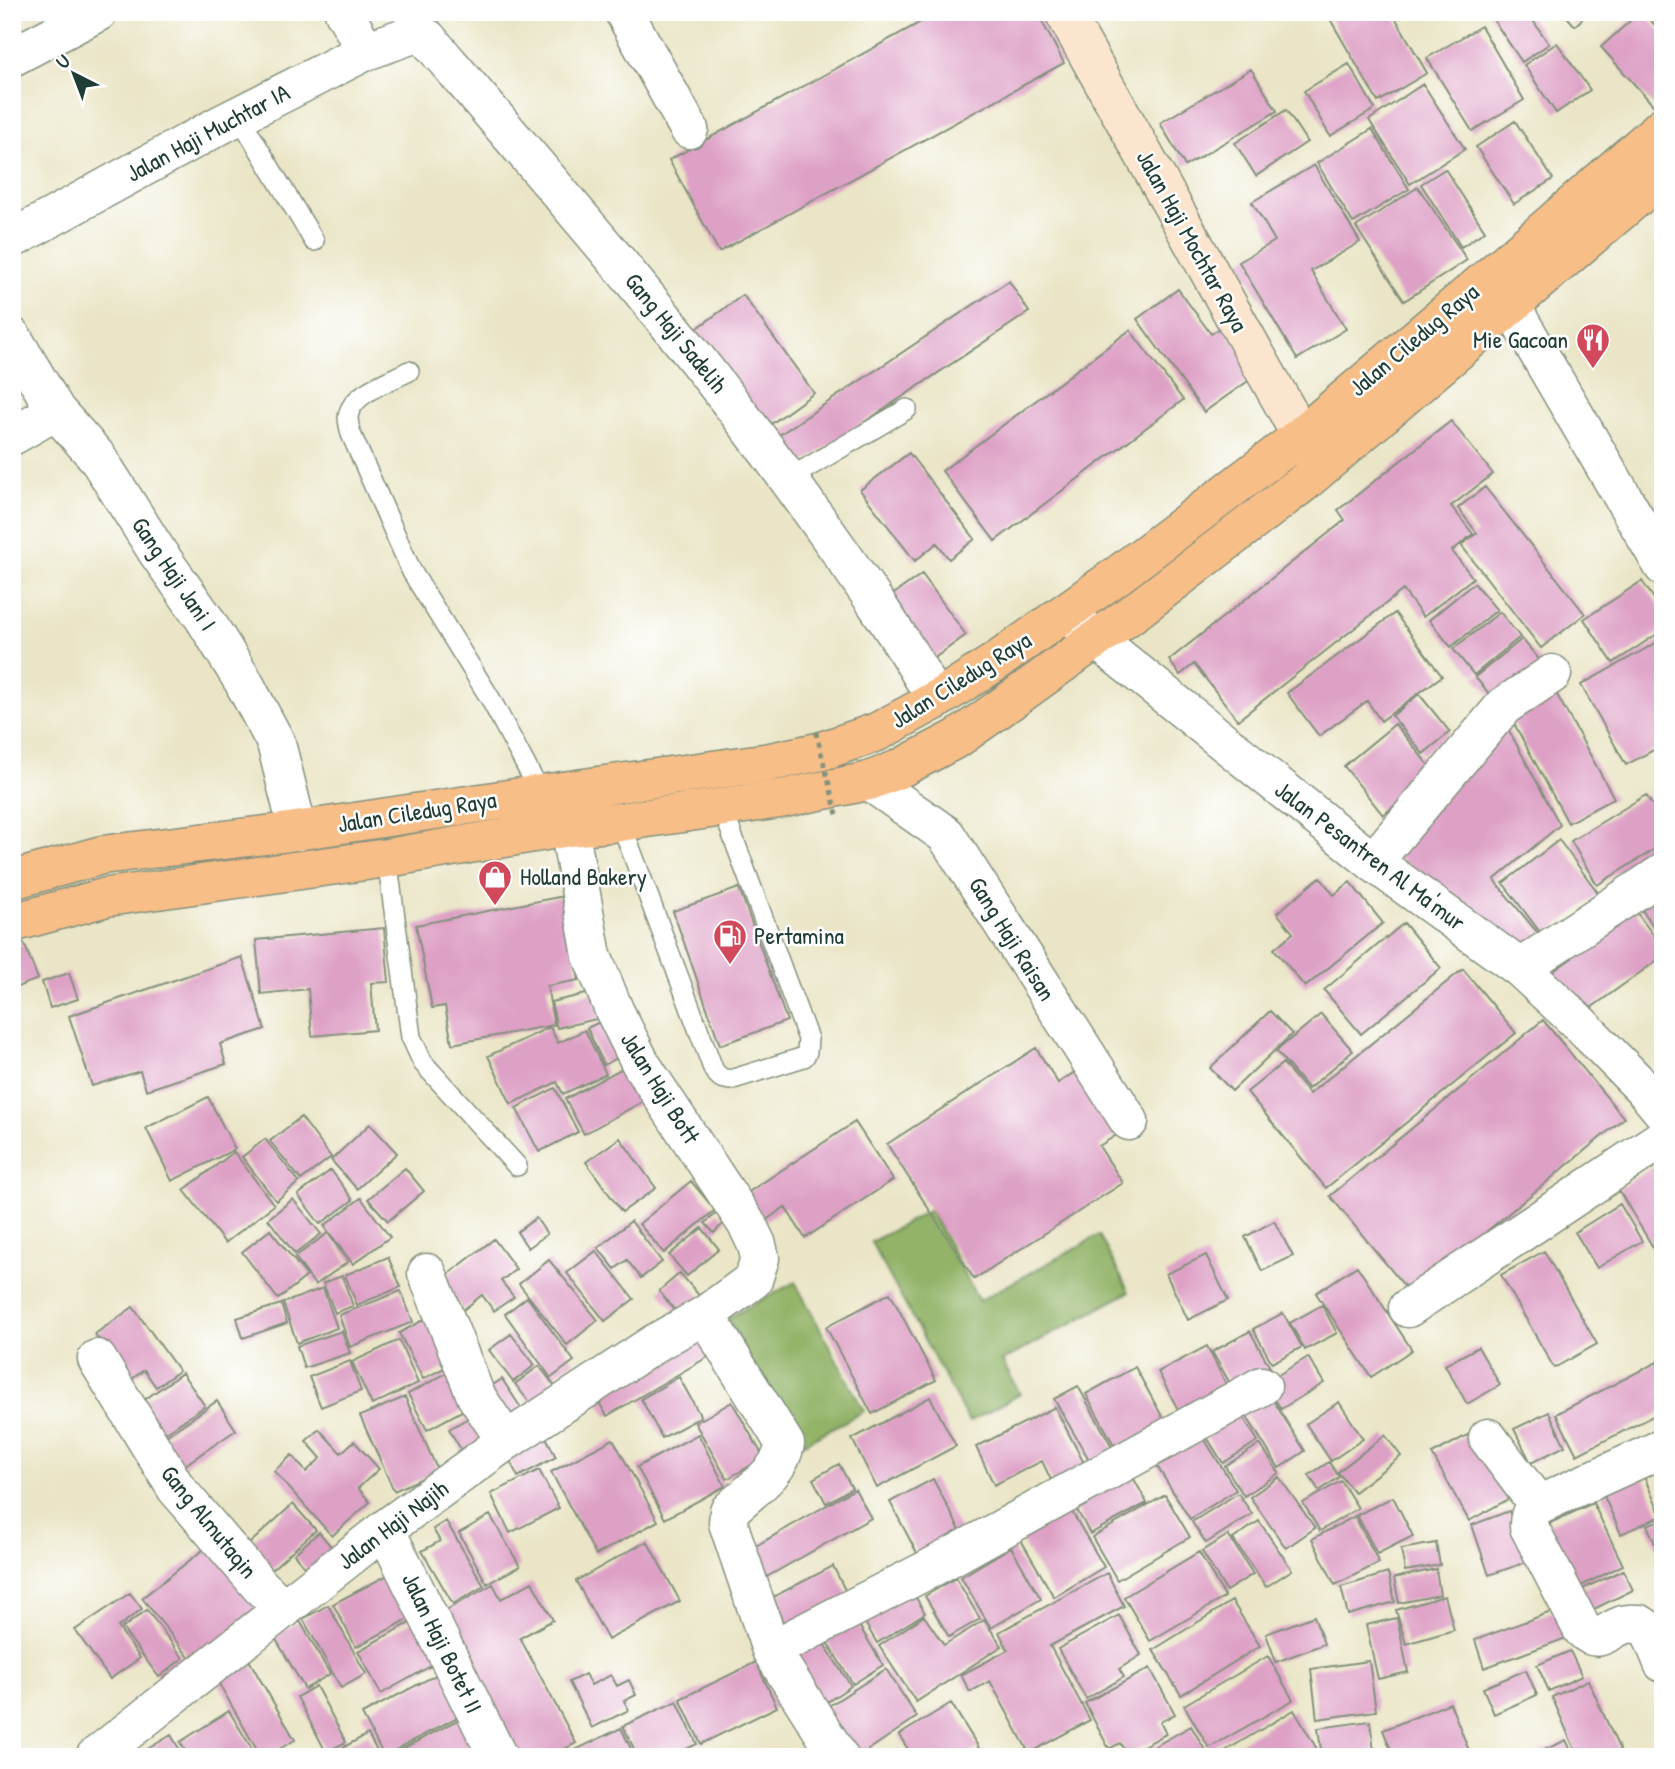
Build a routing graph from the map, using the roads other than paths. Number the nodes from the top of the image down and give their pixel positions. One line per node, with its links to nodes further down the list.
1 (98, 12): 6 (street)
2 (344, 12): 5 (street)
3 (624, 12): 9 (street)
4 (1064, 12): 21 (street, Jalan Haji Mochtar Raya)
5 (366, 51): 7 (street, Jalan Haji Muchtar IA); 23 (street, Gang Haji Sadelih)
6 (12, 57)
7 (239, 116): 13 (street, Jalan Haji Muchtar IA); 14 (lane)
8 (1663, 126): 11 (main road, Jalan Ciledug Raya)
9 (689, 129)
10 (1663, 175): 12 (main road, Jalan Ciledug Raya)
11 (1598, 181): 12 (main road); 21 (main road, Jalan Ciledug Raya)
12 (1626, 209): 15 (main road, Jalan Ciledug Raya)
13 (12, 239)
14 (314, 241)
15 (1511, 306): 22 (main road, Jalan Ciledug Raya); 24 (street)
16 (12, 337): 19 (street, Gang Haji Jani I)
17 (409, 371): 32 (lane)
18 (907, 409): 23 (lane)
19 (56, 411): 20 (street); 36 (street, Gang Haji Jani I)
20 (12, 436)
21 (1301, 436): 22 (street, Jalan Haji Mochtar Raya); 25 (main road, Jalan Ciledug Raya)
22 (1320, 468): 26 (main road, Jalan Ciledug Raya)
23 (788, 479): 28 (street, Gang Haji Sadelih)
24 (1663, 566)
25 (1066, 612): 26 (street, Jalan Pesantren Al Ma'mur); 28 (main road, Jalan Ciledug Raya)
26 (1097, 640): 30 (main road, Jalan Ciledug Raya); 38 (street, Jalan Pesantren Al Ma'mur)
27 (1552, 674): 38 (street)
28 (936, 700): 29 (main road, Jalan Ciledug Raya)
29 (712, 770): 31 (main road, Jalan Ciledug Raya); 33 (lane)
30 (869, 781): 33 (main road, Jalan Ciledug Raya); 44 (street, Gang Haji Raisan)
31 (614, 785): 32 (main road, Jalan Ciledug Raya); 34 (lane)
32 (541, 793): 36 (main road, Jalan Ciledug Raya)
33 (721, 807): 34 (main road, Jalan Ciledug Raya); 34 (lane)
34 (620, 822): 35 (main road, Jalan Ciledug Raya)
35 (569, 827): 37 (main road, Jalan Ciledug Raya); 49 (street, Jalan Haji Bott)
36 (298, 831): 40 (main road, Jalan Ciledug Raya)
37 (387, 858): 41 (main road, Jalan Ciledug Raya); 46 (lane)
38 (1373, 863): 42 (street, Jalan Pesantren Al Ma'mur)
39 (1663, 873): 42 (street)
40 (12, 880)
41 (12, 923)
42 (1520, 968): 43 (street, Jalan Pesantren Al Ma'mur)
43 (1663, 1112)
44 (1129, 1121)
45 (1663, 1138): 48 (street)
46 (517, 1166)
47 (427, 1273): 53 (street)
48 (1408, 1308)
49 (705, 1315): 53 (street, Jalan Haji Najih); 59 (street)
50 (97, 1359): 57 (street, Gang Almutaqin)
51 (1262, 1386): 59 (street)
52 (1488, 1438): 55 (street)
53 (506, 1441): 56 (street, Jalan Haji Najih)
54 (1663, 1448): 55 (street)
55 (1538, 1505): 58 (street)
56 (386, 1529): 57 (street, Jalan Haji Najih); 61 (street, Jalan Haji Botet II)
57 (284, 1609): 60 (street, Jalan Haji Najih)
58 (1656, 1647)
59 (771, 1650): 62 (street)
60 (95, 1757)
61 (498, 1757)
62 (839, 1757)

